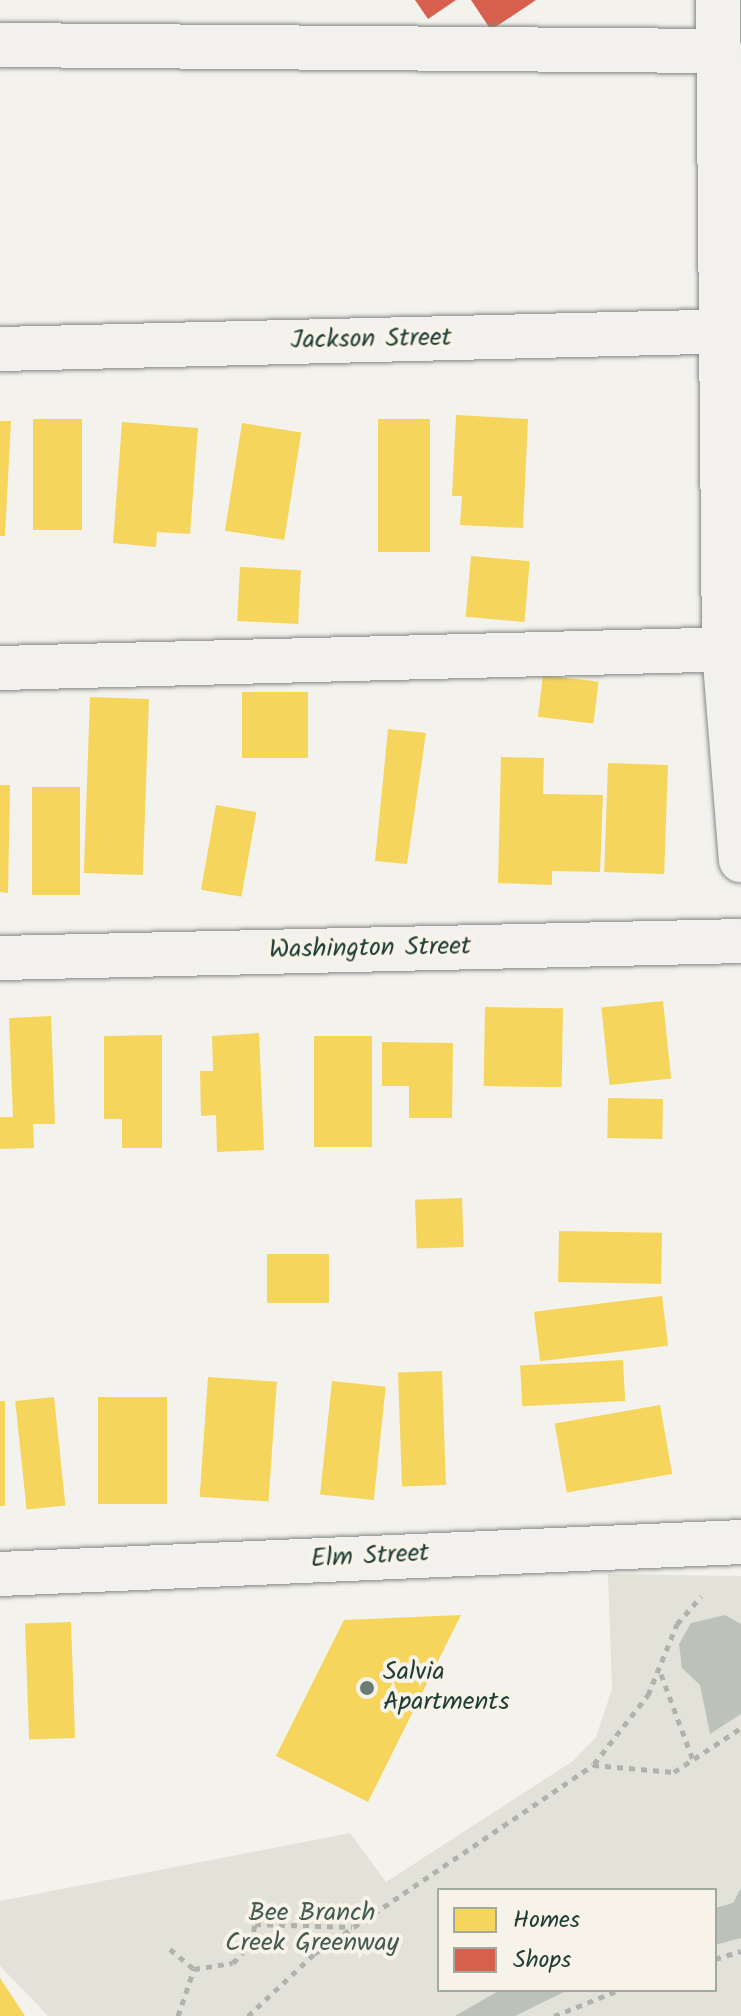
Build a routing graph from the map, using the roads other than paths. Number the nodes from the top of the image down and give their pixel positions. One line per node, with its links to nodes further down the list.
1 (718, 0): 3 (street)
2 (0, 45): 3 (street)
3 (720, 51): 4 (street)
4 (731, 332): 5 (street, Jackson Street); 6 (street)
5 (0, 349)
6 (733, 649): 7 (street); 8 (street)
7 (0, 668)
8 (741, 860)
9 (741, 941): 10 (street, Washington Street)
10 (0, 958)
11 (741, 1542): 12 (street, Elm Street)
12 (0, 1574)

